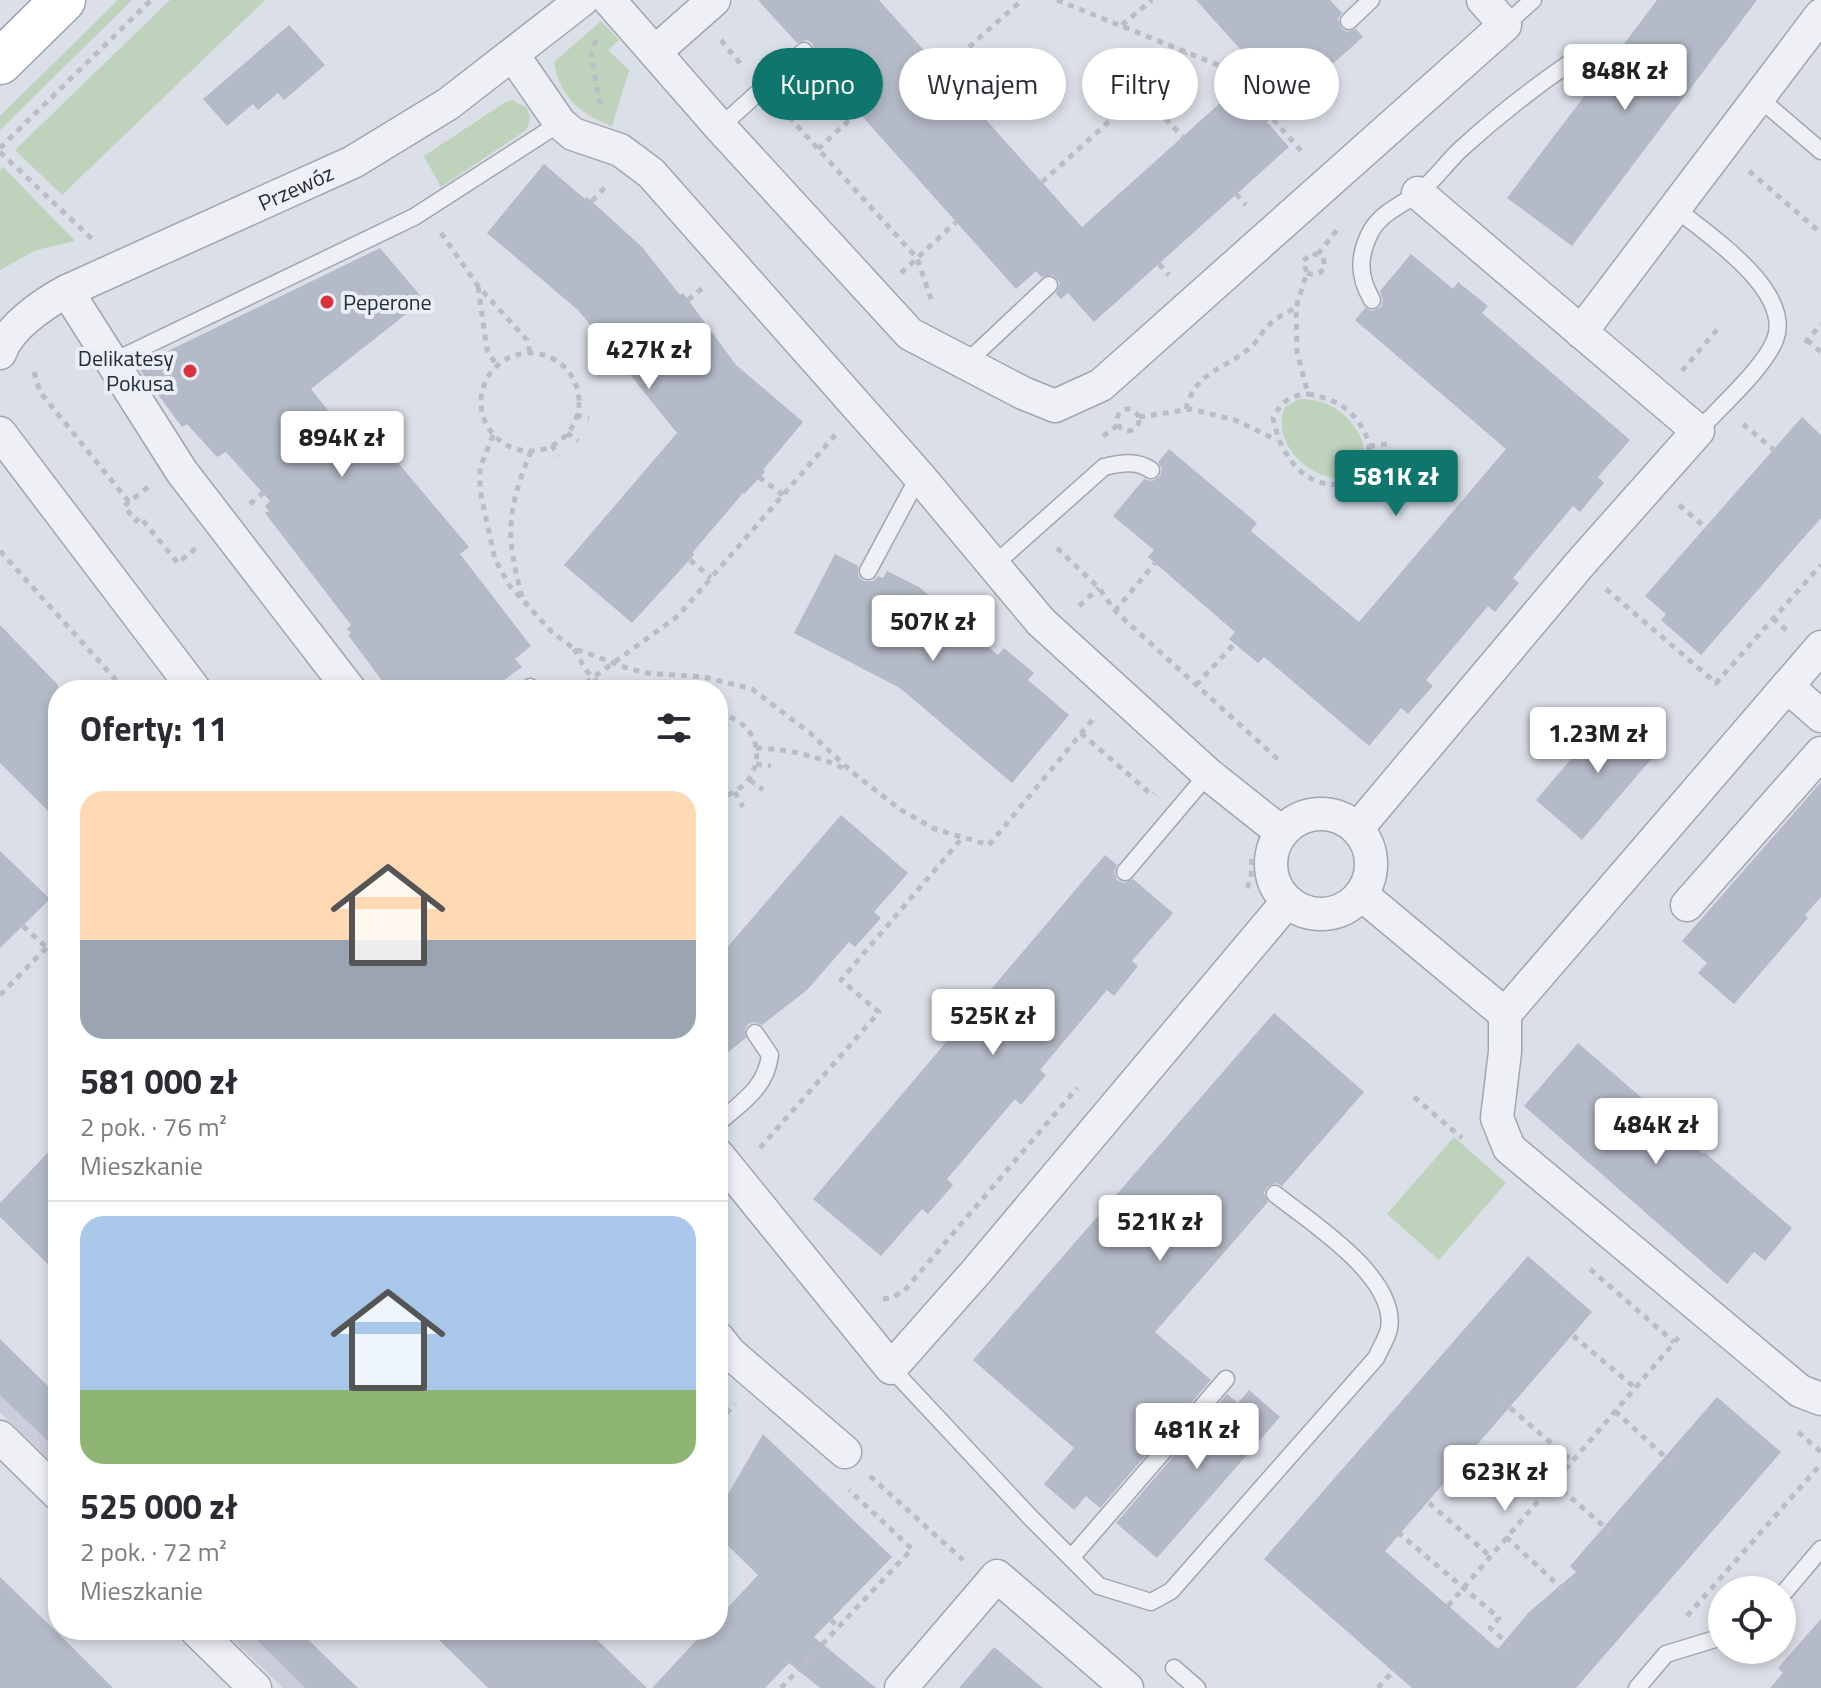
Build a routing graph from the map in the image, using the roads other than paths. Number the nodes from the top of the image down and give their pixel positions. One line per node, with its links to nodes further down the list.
1 (63, 0): 13 (main road)
2 (582, 0): 12 (street, Przewóz)
3 (714, 0): 11 (street)
4 (1371, 0): 9 (lane)
5 (1483, 0): 10 (street)
6 (1533, 0): 10 (lane)
7 (605, 13): 11 (street)
8 (1821, 15): 16 (street)
9 (1349, 21)
10 (1505, 25): 28 (street)
11 (655, 52): 18 (street)
12 (513, 55): 17 (street); 23 (street, Przewóz)
13 (0, 62)
14 (1602, 73): 20 (lane)
15 (752, 98): 18 (lane)
16 (1759, 98): 19 (lane); 21 (street)
17 (560, 123): 27 (lane); 32 (street)
18 (720, 127): 28 (street)
19 (1821, 151)
20 (1418, 193): 24 (lane); 25 (street)
21 (1675, 208): 25 (street); 29 (lane)
22 (1049, 285): 28 (lane)
23 (67, 291): 26 (street, Przewóz); 27 (street)
24 (1372, 300)
25 (1581, 332): 29 (street)
26 (0, 353)
27 (112, 362): 37 (street)
28 (966, 363)
29 (1698, 431): 42 (street)
30 (0, 433): 36 (street)
31 (1151, 470): 33 (lane)
32 (919, 476): 33 (street); 34 (lane)
33 (995, 564): 41 (street)
34 (868, 571)
35 (1821, 647): 38 (street)
36 (187, 680)
37 (342, 680)
38 (1787, 686): 39 (street); 48 (street)
39 (1821, 716)
40 (1821, 753): 47 (street)
41 (1200, 784): 43 (street); 44 (lane)
42 (1357, 829): 43 (street); 45 (street)
43 (1267, 838): 46 (street)
44 (1125, 872)
45 (1361, 894): 46 (street); 48 (street)
46 (1287, 902): 54 (street)
47 (1687, 905)
48 (1505, 1014): 56 (street)
49 (755, 1033): 50 (lane)
50 (728, 1115)
51 (728, 1167): 54 (street)
52 (1275, 1194): 61 (lane)
53 (728, 1358): 58 (street)
54 (891, 1368): 61 (lane)
55 (1226, 1379): 61 (lane)
56 (1821, 1399)
57 (0, 1437): 59 (street)
58 (855, 1461)
59 (48, 1484)
60 (1821, 1549): 62 (lane)
61 (1071, 1558)
62 (1796, 1578)
63 (206, 1640): 66 (street)
64 (1708, 1641): 70 (lane)
65 (1174, 1668): 69 (lane)
66 (255, 1688)
67 (901, 1688): 68 (street)
68 (1127, 1688)
69 (1197, 1688)
70 (1637, 1688)

